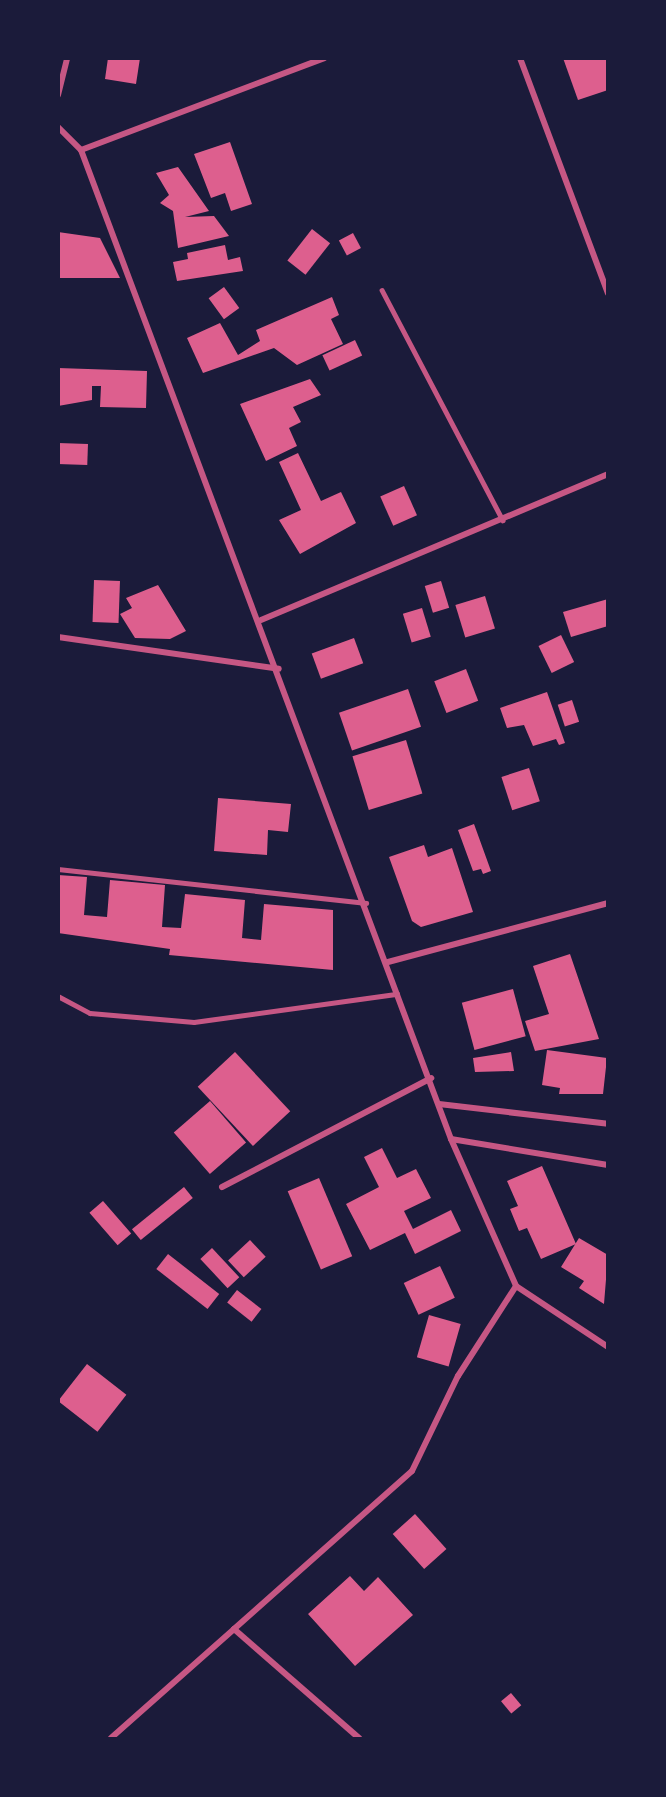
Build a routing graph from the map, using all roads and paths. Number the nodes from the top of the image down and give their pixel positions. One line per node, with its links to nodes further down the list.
1 (67, 58): 4 (street)
2 (324, 58): 6 (street)
3 (520, 58): 8 (street)
4 (58, 95)
5 (58, 128): 6 (street)
6 (81, 150): 11 (street)
7 (382, 290): 10 (lane)
8 (608, 293)
9 (608, 474): 10 (street)
10 (503, 520): 11 (street)
11 (261, 620): 13 (street)
12 (58, 637): 13 (street)
13 (279, 669): 15 (street)
14 (58, 869): 15 (lane)
15 (366, 903): 17 (street)
16 (608, 903): 17 (street)
17 (388, 962): 18 (street)
18 (400, 994): 19 (lane); 20 (street)
19 (58, 996)
20 (430, 1078): 21 (street); 25 (street)
21 (439, 1104): 22 (street); 23 (street)
22 (608, 1124)
23 (451, 1139): 24 (street); 26 (street)
24 (608, 1165)
25 (222, 1187)
26 (516, 1286): 27 (street); 28 (street)
27 (608, 1347)
28 (234, 1629): 29 (street); 30 (street)
29 (111, 1738)
30 (359, 1738)

